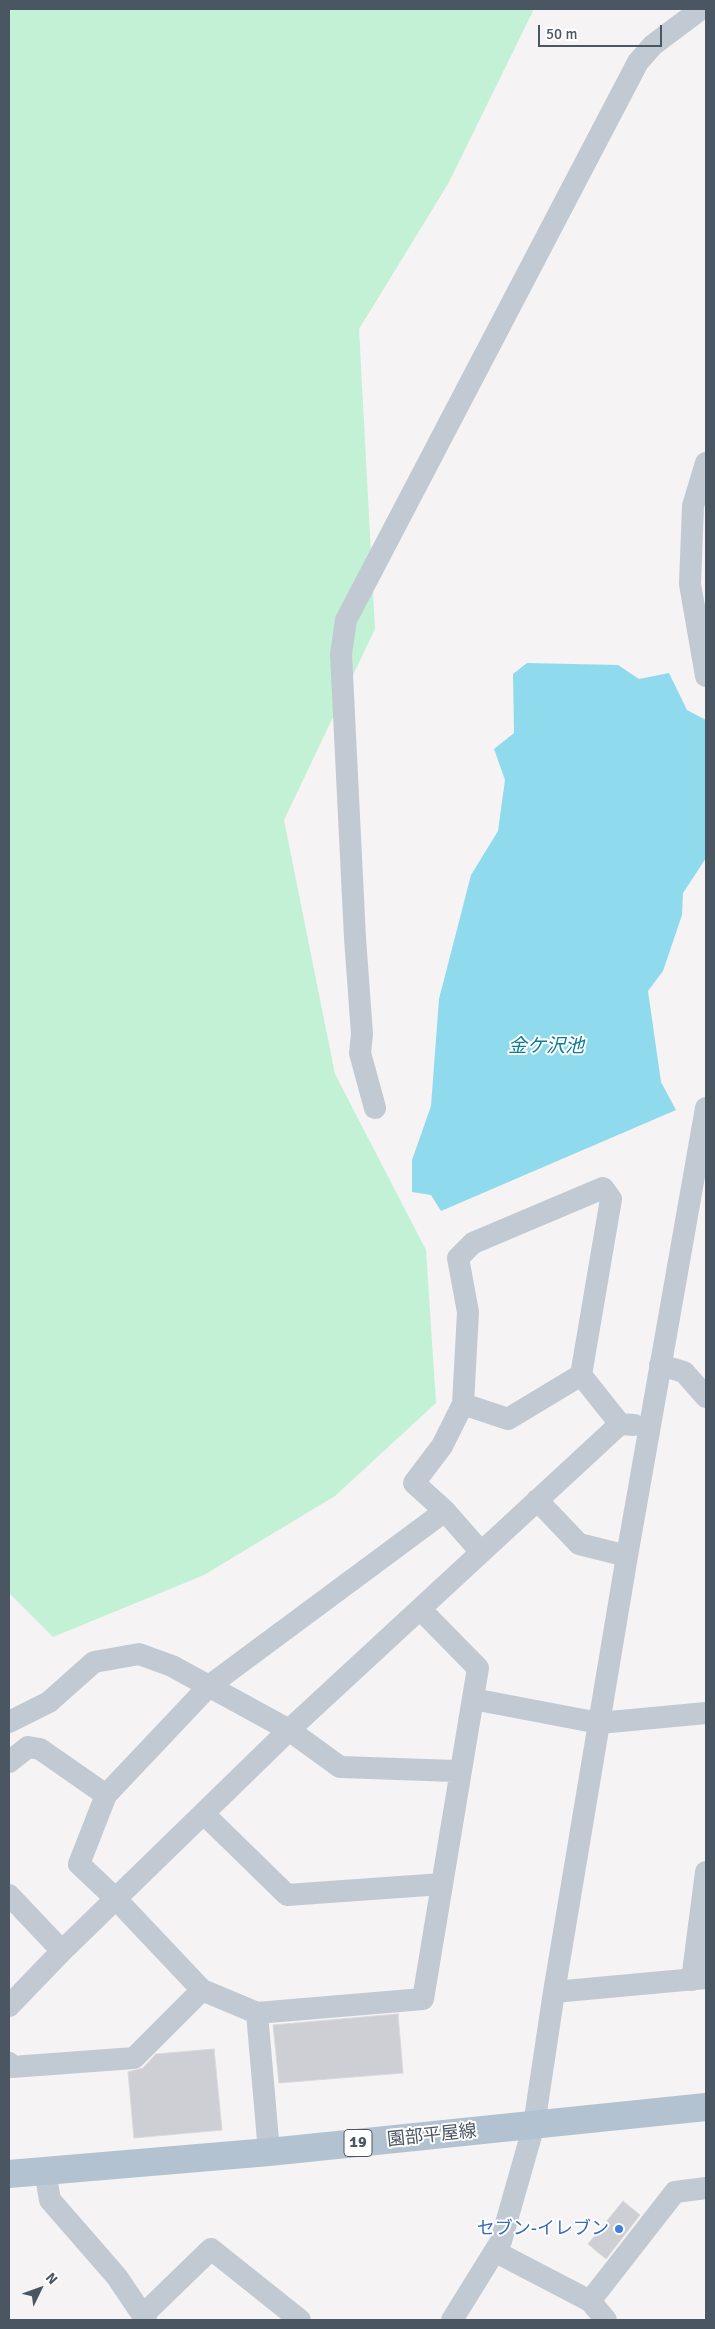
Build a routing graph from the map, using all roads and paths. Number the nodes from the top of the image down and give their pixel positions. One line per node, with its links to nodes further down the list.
1 (701, 9): 4 (street)
2 (706, 463): 3 (street)
3 (706, 676)
4 (376, 1108)
5 (706, 1108): 6 (street)
6 (660, 1365): 8 (street); 11 (street)
7 (581, 1375): 9 (street); 9 (street); 10 (street)
8 (706, 1397)
9 (463, 1404): 13 (street)
10 (620, 1424): 11 (street); 12 (street)
11 (650, 1426): 15 (street)
12 (537, 1500): 14 (street); 15 (street)
13 (444, 1511): 14 (street); 17 (street)
14 (481, 1552): 16 (street)
15 (626, 1556): 21 (street)
16 (420, 1609): 18 (street); 22 (street)
17 (209, 1686): 20 (street); 22 (street); 25 (street)
18 (473, 1699): 21 (street); 28 (street)
19 (706, 1713): 21 (street)
20 (9, 1722)
21 (599, 1723): 34 (street)
22 (289, 1730): 24 (street); 26 (street)
23 (9, 1762): 25 (street)
24 (455, 1771)
25 (106, 1795): 30 (street)
26 (204, 1814): 28 (street); 30 (street)
27 (706, 1872): 32 (street)
28 (442, 1884): 36 (street)
29 (9, 1896): 31 (street)
30 (116, 1899): 31 (street); 33 (street)
31 (62, 1951): 35 (street)
32 (699, 1979): 34 (street)
33 (202, 1990): 36 (street); 37 (street)
34 (554, 1992): 39 (street)
35 (9, 2006)
36 (257, 2013): 40 (street)
37 (9, 2063)
38 (706, 2107): 39 (main road, 園部平屋線 / 19)
39 (534, 2125): 40 (main road, 園部平屋線 / 19); 44 (street)
40 (269, 2152): 41 (main road, 園部平屋線 / 19)
41 (45, 2171): 42 (main road, 園部平屋線 / 19); 46 (street)
42 (9, 2174)
43 (706, 2188): 45 (street)
44 (496, 2252): 45 (street); 48 (street)
45 (590, 2301): 49 (street)
46 (145, 2317): 47 (street)
47 (300, 2320)
48 (452, 2320)
49 (606, 2320)

